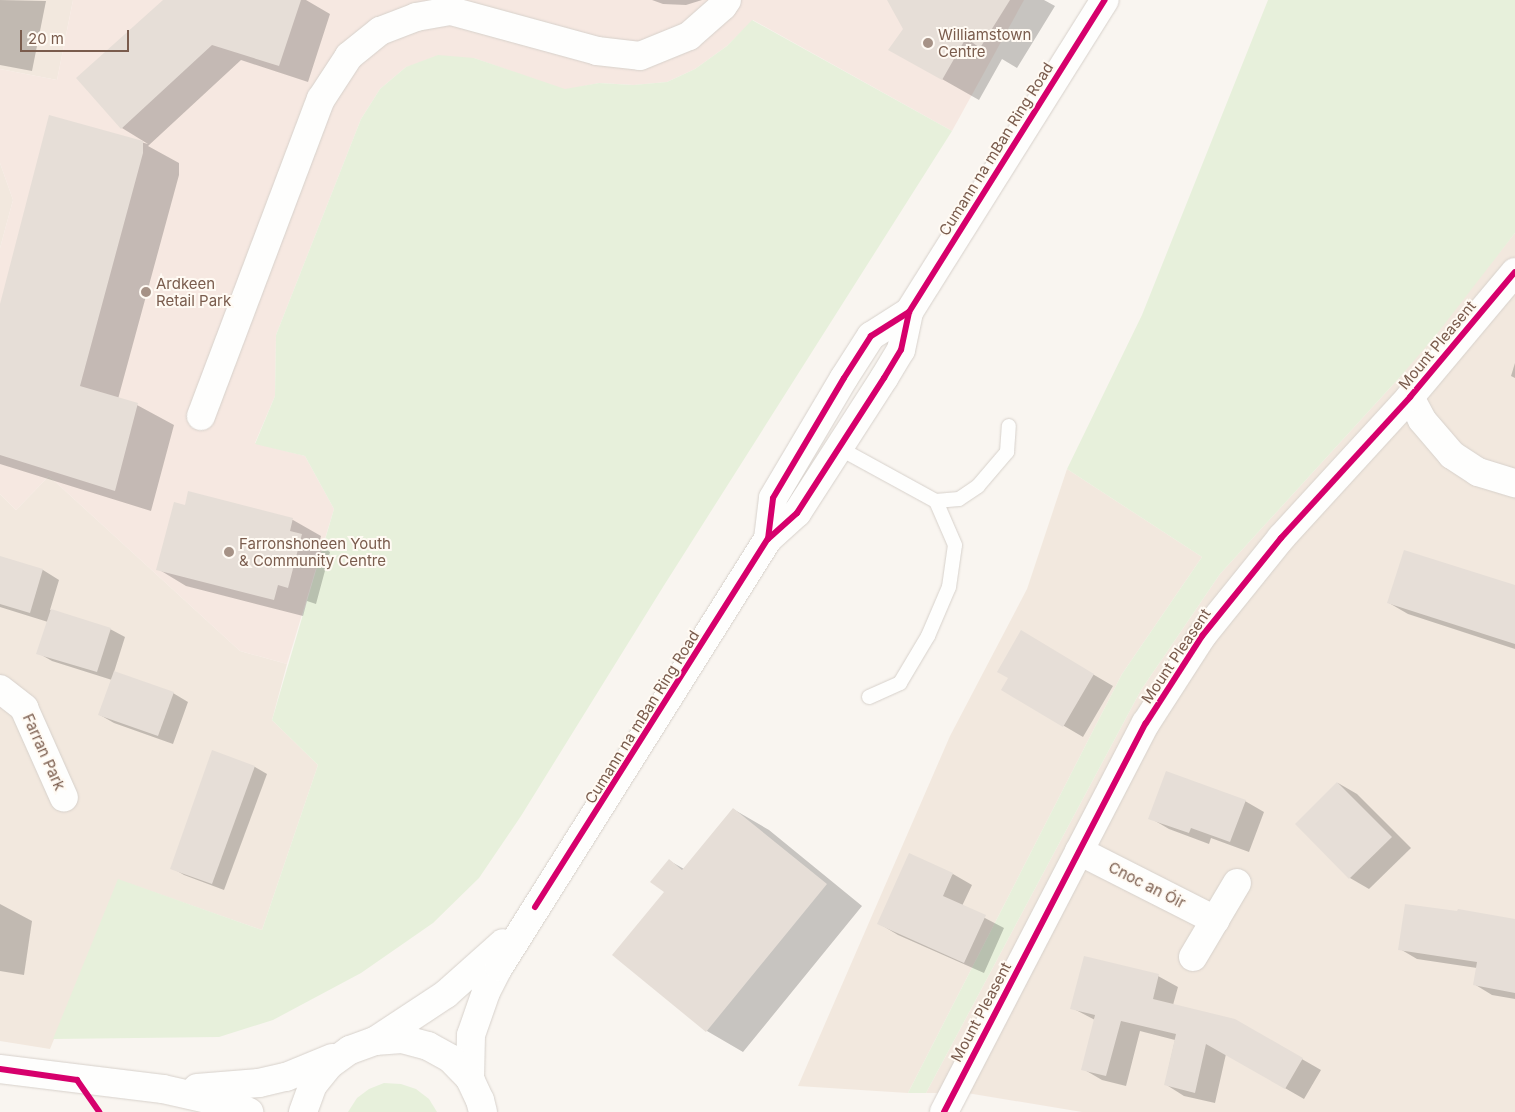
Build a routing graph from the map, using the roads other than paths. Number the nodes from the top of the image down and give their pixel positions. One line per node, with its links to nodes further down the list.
1 (727, 0): 6 (street)
2 (1105, 0): 4 (street, Cumann na mBan Ring Road)
3 (1515, 272): 5 (street, Mount Pleasent)
4 (909, 312): 8 (street, Cumann na mBan Ring Road); 11 (street, Cumann na mBan Ring Road)
5 (1410, 397): 9 (street); 15 (street, Mount Pleasent)
6 (201, 416)
7 (1009, 426): 10 (lane)
8 (839, 448): 10 (lane); 11 (street, Cumann na mBan Ring Road)
9 (1515, 483)
10 (936, 501): 13 (lane)
11 (768, 539): 17 (street, Cumann na mBan Ring Road)
12 (0, 689): 14 (street, Farran Park)
13 (869, 697)
14 (64, 798)
15 (1079, 851): 18 (street, Cnoc an Óir); 27 (street, Mount Pleasent)
16 (1237, 883): 18 (street)
17 (535, 907): 20 (street, Cumann na mBan Ring Road); 24 (street, Cumann na mBan Ring Road)
18 (1215, 920): 19 (street)
19 (1193, 957)
20 (376, 1041): 21 (street); 24 (street)
21 (350, 1050): 23 (street); 26 (street)
22 (0, 1069): 23 (street)
23 (163, 1088): 25 (street)
24 (482, 1101)
25 (249, 1112)
26 (303, 1112)
27 (944, 1112)

